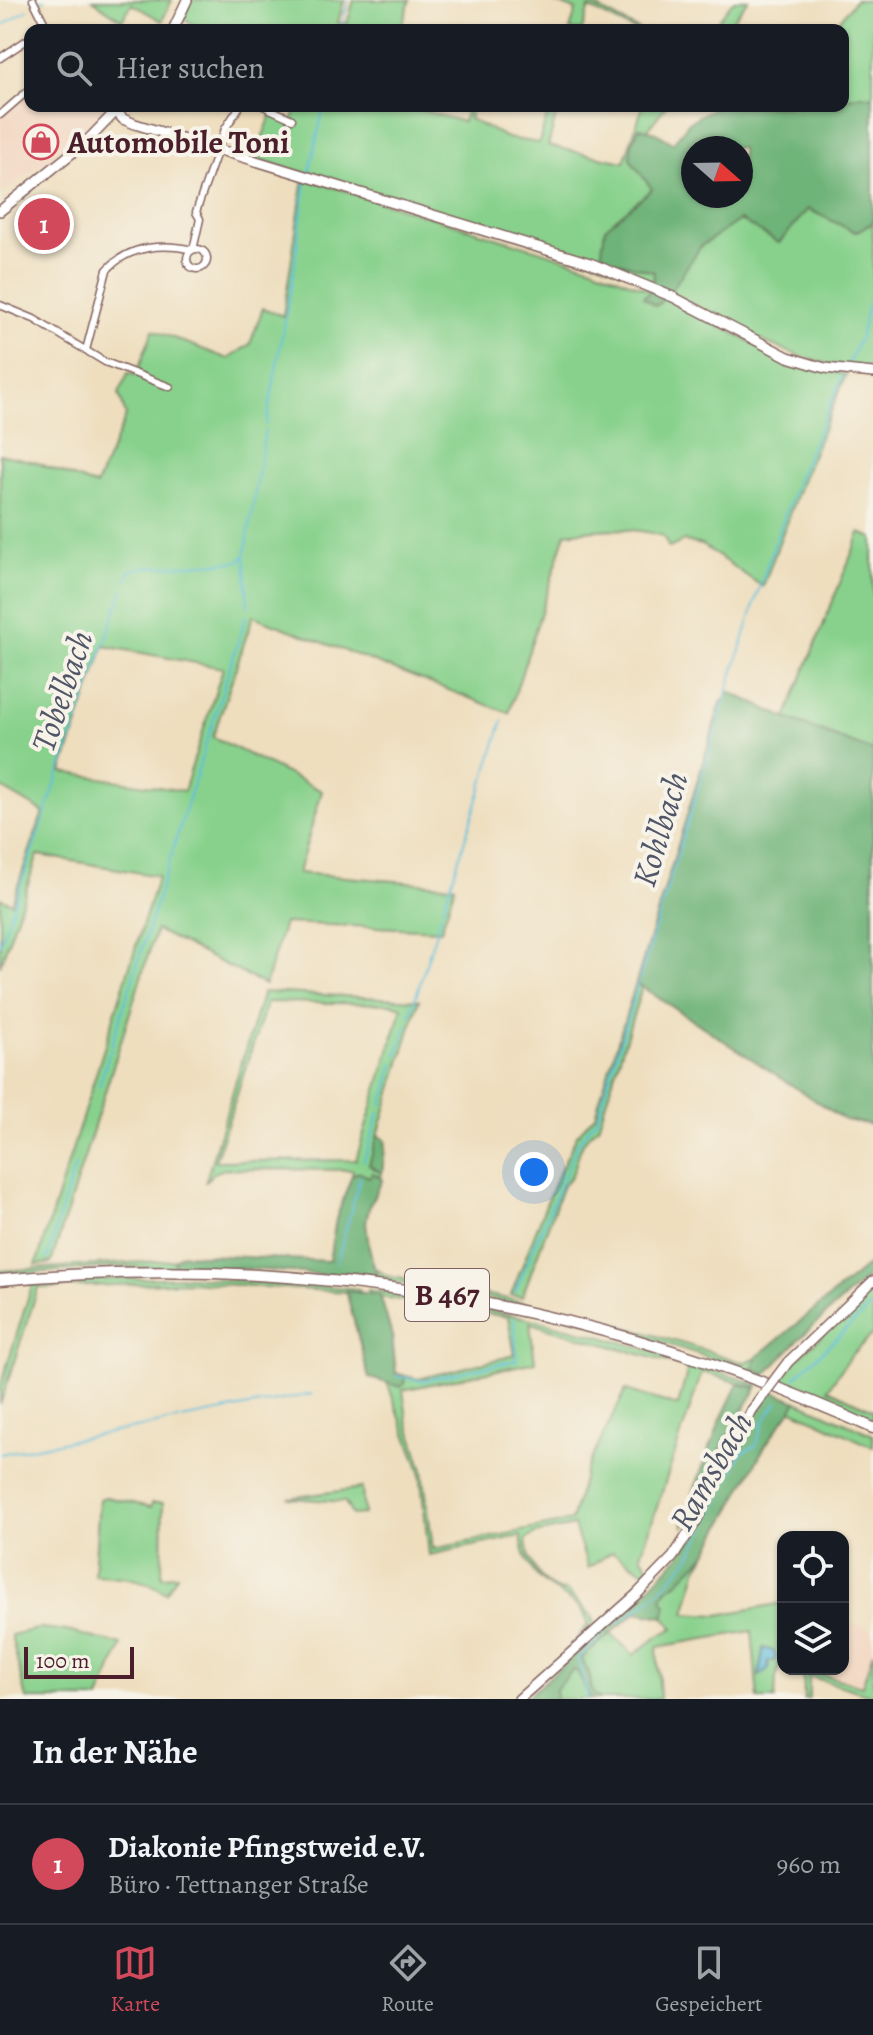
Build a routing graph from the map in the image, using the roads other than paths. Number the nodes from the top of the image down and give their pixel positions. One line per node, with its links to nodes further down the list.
1 (33, 0): 3 (street)
2 (187, 0): 4 (street)
3 (44, 24)
4 (176, 24)
5 (24, 42): 6 (street)
6 (0, 58)
7 (24, 94): 12 (street)
8 (112, 112): 15 (street)
9 (119, 112): 14 (street)
10 (236, 112): 14 (street)
11 (276, 112): 13 (street)
12 (0, 115)
13 (292, 119)
14 (218, 149): 17 (street); 18 (street)
15 (0, 211)
16 (0, 305): 17 (street)
17 (86, 350): 19 (street)
18 (873, 373)
19 (170, 387)
20 (0, 1280): 22 (main road, B 467)
21 (873, 1281): 23 (street, bridge)
22 (873, 1428)
23 (519, 1699)

